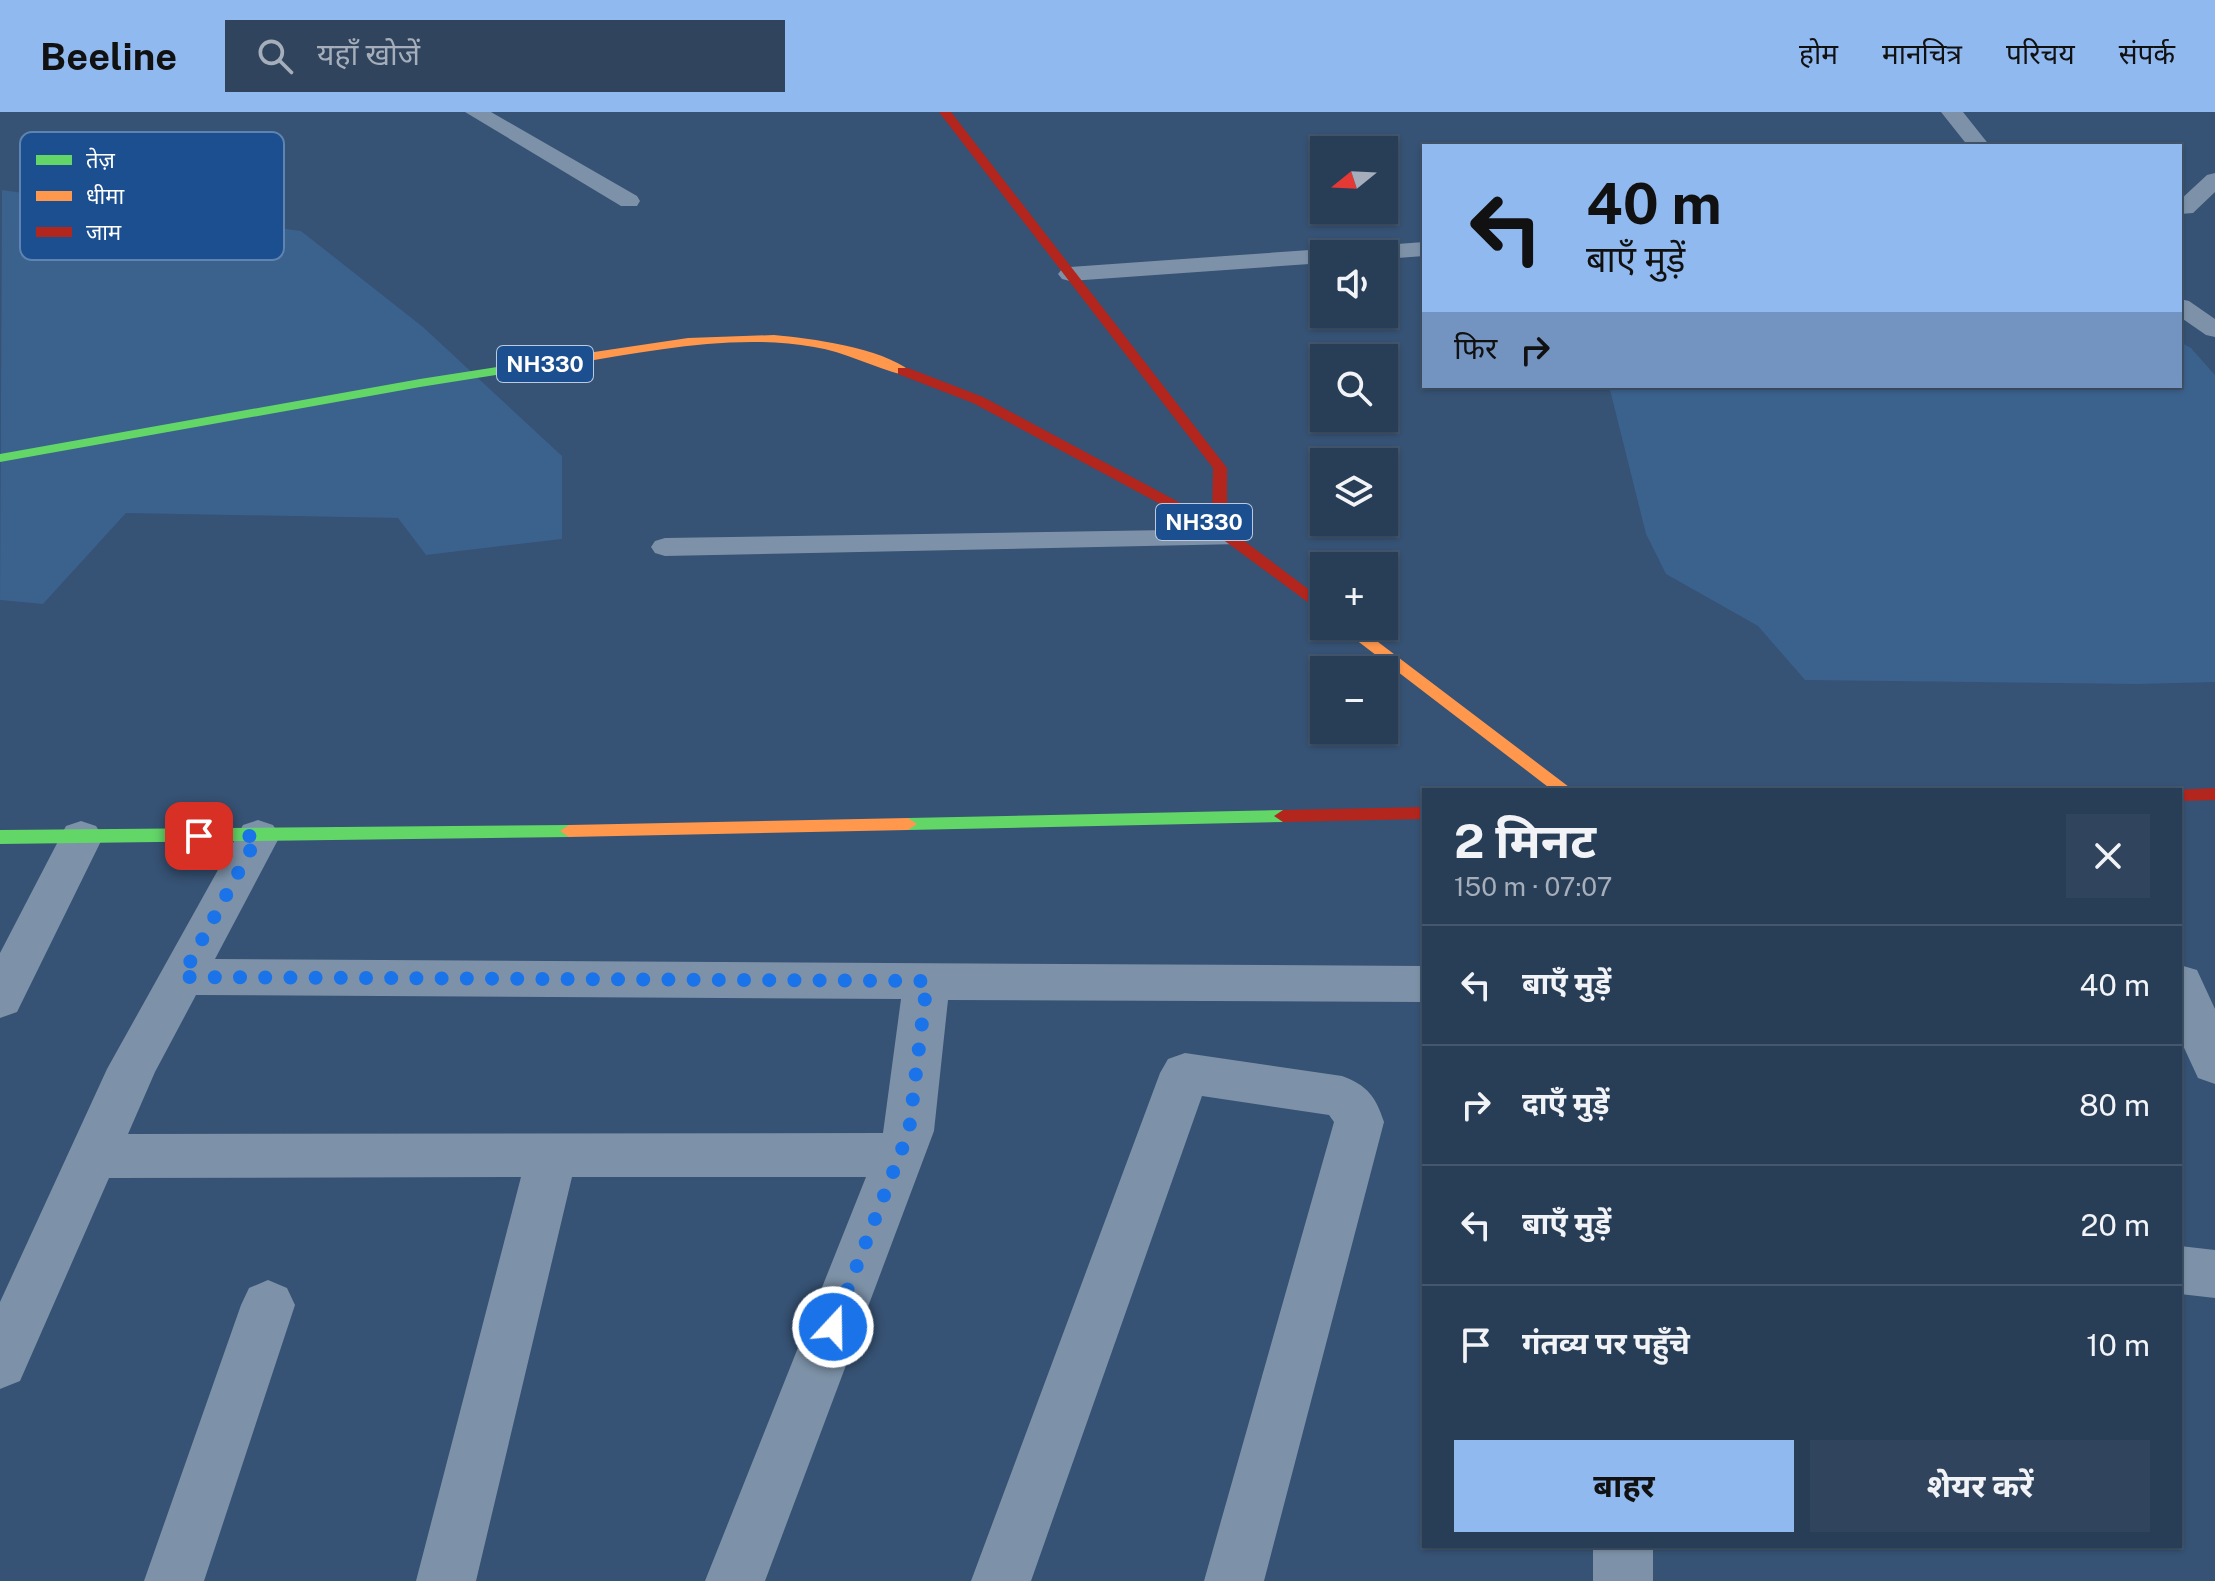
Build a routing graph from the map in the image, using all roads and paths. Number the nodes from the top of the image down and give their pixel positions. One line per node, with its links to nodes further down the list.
1 (476, 112): 6 (lane)
2 (945, 112): 12 (main road)
3 (1952, 112): 4 (lane)
4 (1977, 144)
5 (2215, 180): 7 (lane)
6 (629, 201)
7 (2182, 208): 8 (lane)
8 (2215, 211)
9 (1422, 249): 10 (lane)
10 (1398, 251)
11 (1310, 257): 12 (lane)
12 (1070, 274): 16 (main road)
13 (2182, 307): 14 (lane)
14 (2215, 330)
15 (0, 458): 16 (main road, NH330)
16 (1224, 534): 17 (lane); 18 (main road, NH330)
17 (665, 547)
18 (1310, 598)
19 (1365, 640): 20 (main road)
20 (1561, 788)
21 (2215, 794): 22 (main road)
22 (2182, 795)
23 (1422, 813): 24 (main road)
24 (258, 836): 26 (main road); 27 (street)
25 (0, 837): 26 (main road)
26 (81, 837): 31 (street)
27 (182, 977): 28 (street); 35 (street)
28 (927, 981): 29 (street); 34 (street)
29 (1422, 984)
30 (2182, 988): 32 (street)
31 (0, 999)
32 (2215, 1064)
33 (552, 1155): 34 (street); 35 (street); 42 (street)
34 (901, 1155): 43 (street)
35 (93, 1156): 39 (street)
36 (2182, 1270): 37 (street)
37 (2215, 1274)
38 (268, 1305): 41 (street)
39 (0, 1363)
40 (1623, 1548): 46 (street)
41 (174, 1581)
42 (446, 1581)
43 (735, 1581)
44 (1001, 1581): 45 (street)
45 (1234, 1581)
46 (1623, 1581)

